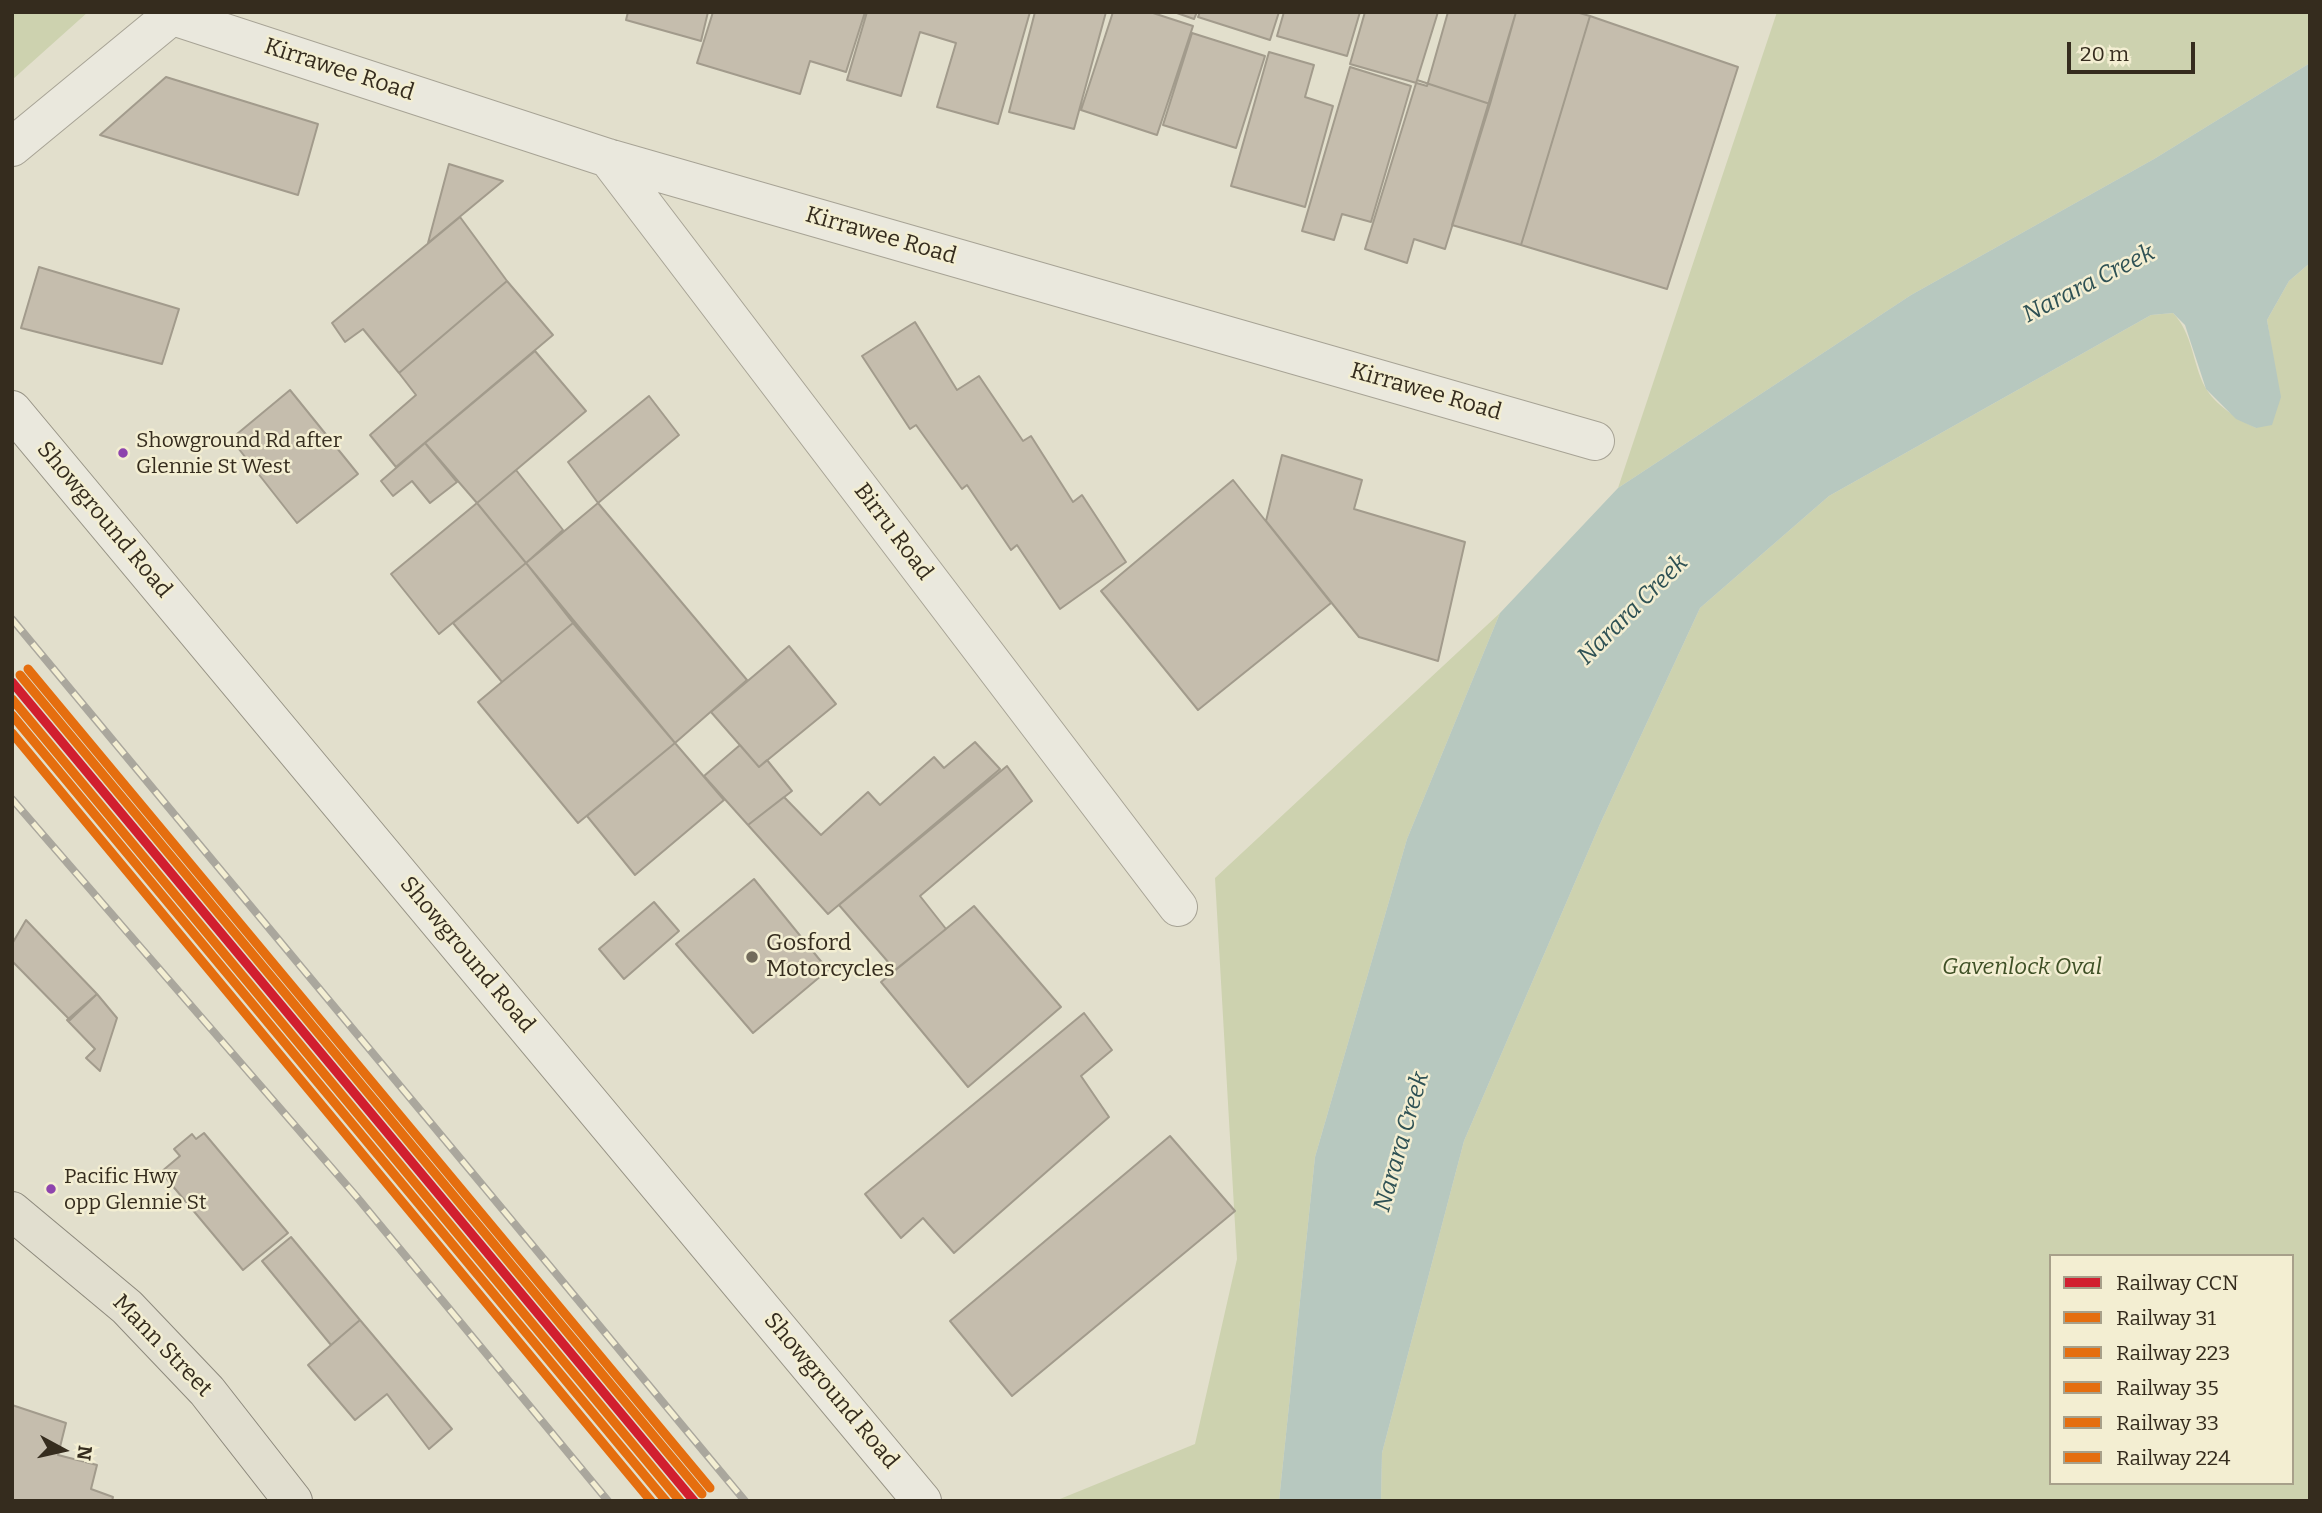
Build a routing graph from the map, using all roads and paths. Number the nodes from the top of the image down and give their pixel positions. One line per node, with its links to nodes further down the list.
1 (175, 14): 2 (street); 3 (street, Kirrawee Road)
2 (12, 147)
3 (608, 158): 5 (street, Kirrawee Road); 6 (street, Birru Road)
4 (12, 410): 9 (street, Showground Road)
5 (1595, 440)
6 (1178, 907)
7 (12, 1212): 8 (main road, Mann Street)
8 (293, 1501)
9 (922, 1501)

